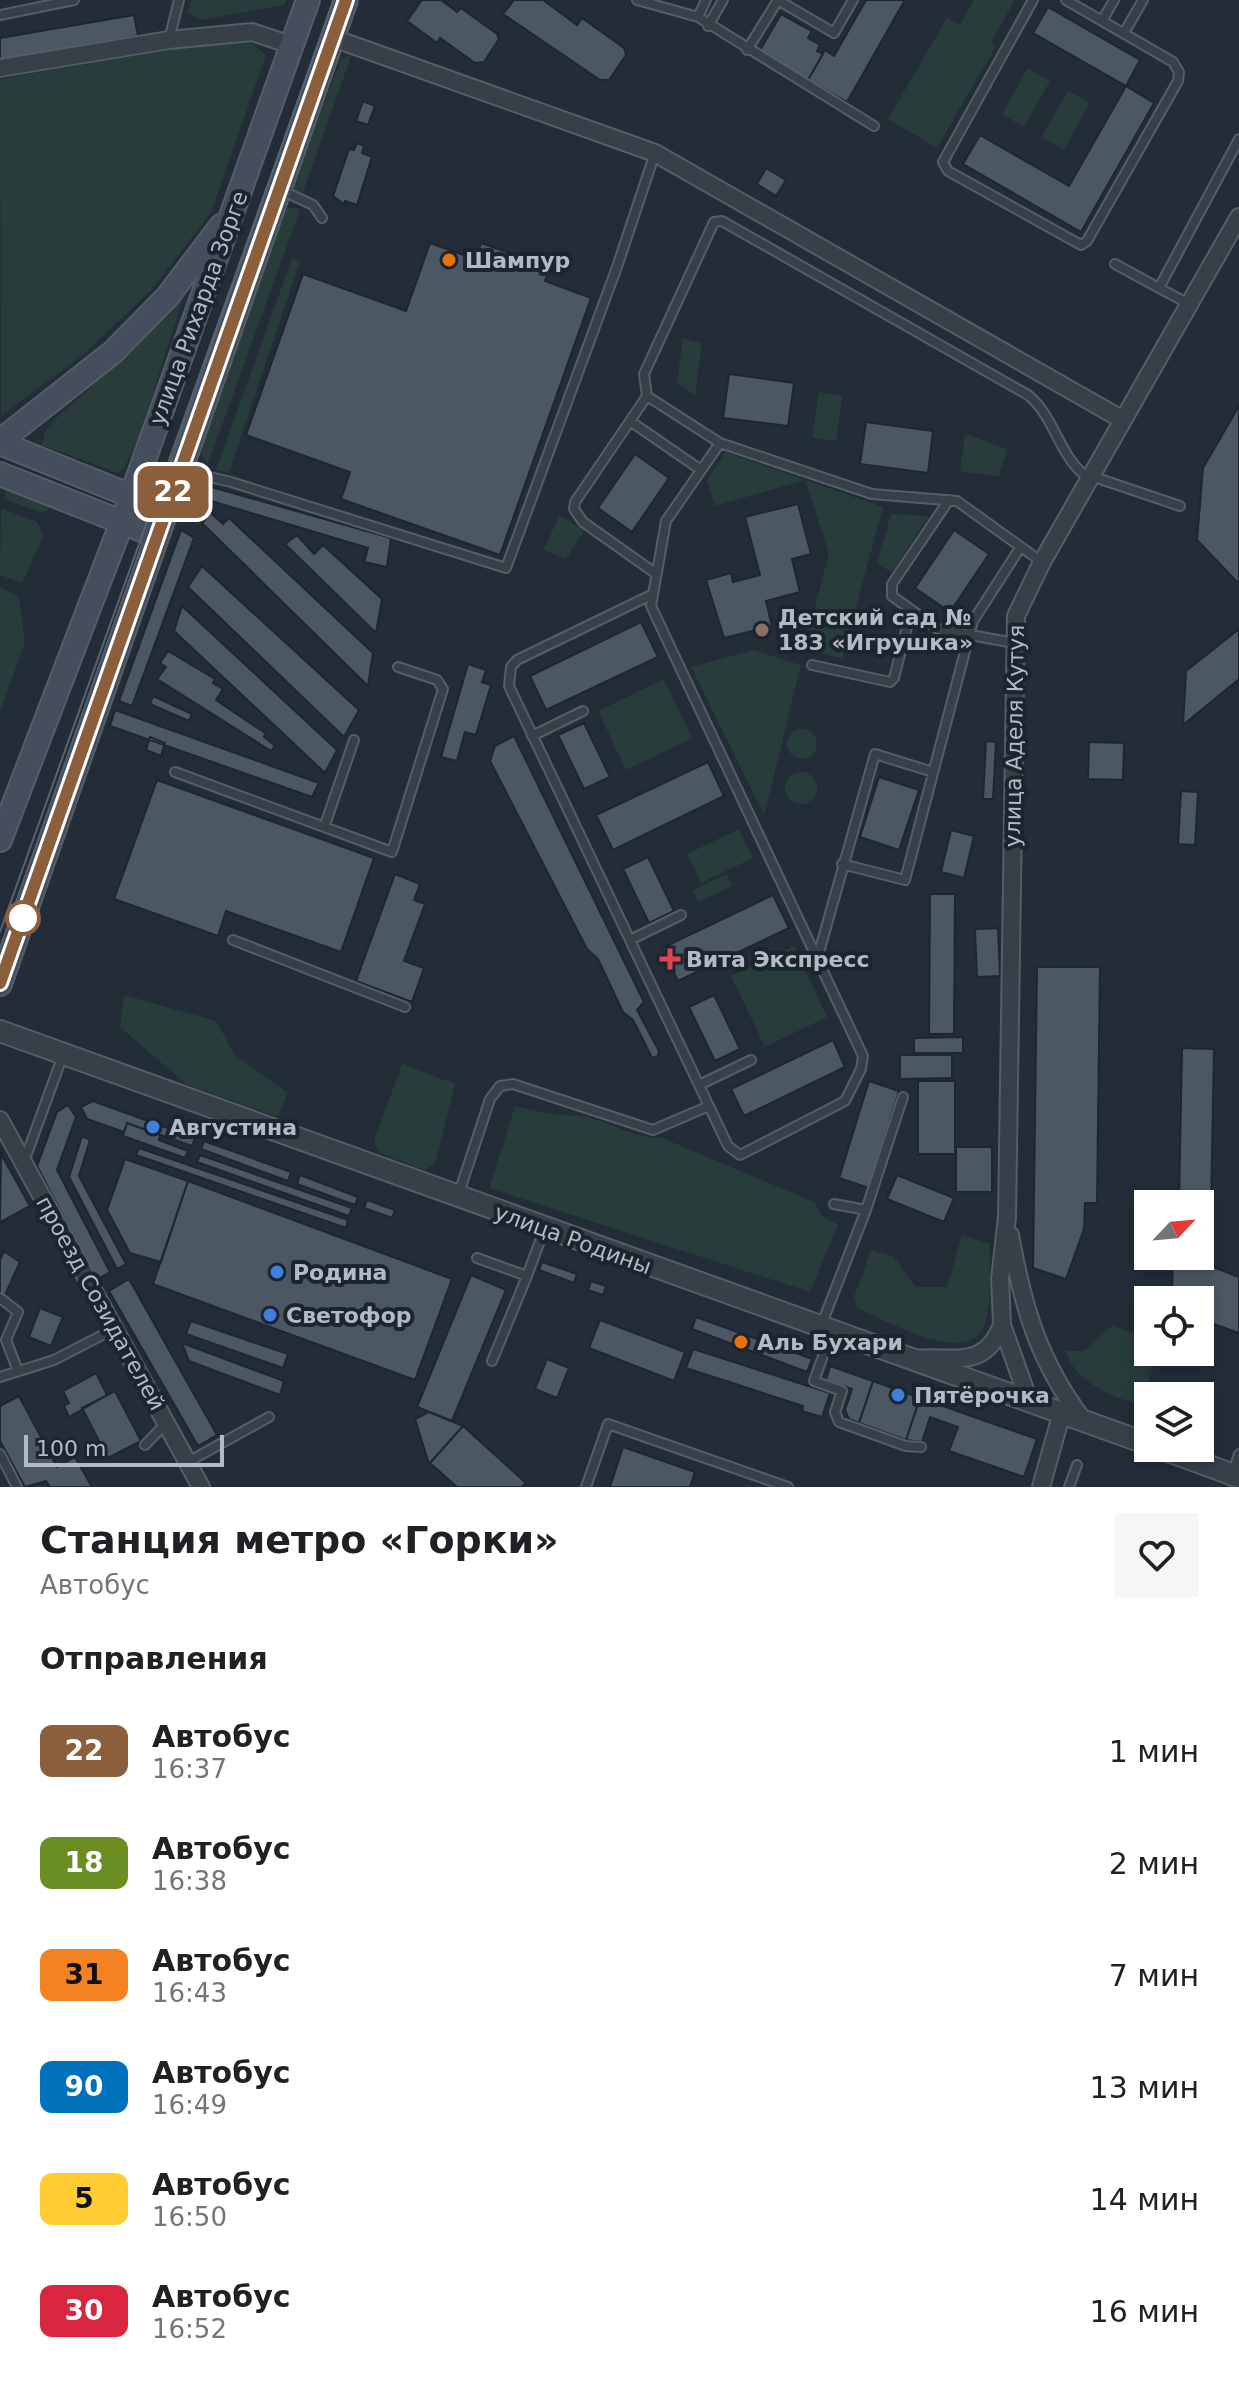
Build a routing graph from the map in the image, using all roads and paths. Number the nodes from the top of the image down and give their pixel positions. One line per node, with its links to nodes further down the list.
1 (74, 0): 14 (lane)
2 (179, 0): 20 (lane)
3 (308, 0): 21 (main road, улица Рихарда Зорге)
4 (346, 0): 19 (main road, улица Рихарда Зорге)
5 (637, 0): 13 (lane)
6 (706, 0): 15 (lane)
7 (723, 0): 17 (lane)
8 (853, 0): 22 (lane)
9 (1033, 0): 18 (lane)
10 (1066, 0): 16 (lane)
11 (1114, 0): 16 (lane)
12 (1143, 0): 18 (lane)
13 (666, 4): 15 (lane)
14 (0, 15)
15 (698, 17): 17 (lane)
16 (1102, 21): 18 (lane)
17 (708, 26): 22 (lane)
18 (1124, 33)
19 (333, 38): 26 (street); 27 (main road, улица Рихарда Зорге)
20 (169, 40): 21 (street); 23 (street)
21 (291, 45): 28 (main road, улица Рихарда Зорге)
22 (747, 50): 24 (lane)
23 (0, 68)
24 (874, 126)
25 (1239, 139): 32 (lane)
26 (655, 153): 35 (street); 39 (lane)
27 (279, 189): 30 (lane); 39 (main road, улица Рихарда Зорге)
28 (234, 209): 37 (main road); 43 (main road, улица Рихарда Зорге)
29 (1239, 217): 33 (street, улица Аделя Кутуя)
30 (322, 218)
31 (1115, 264): 32 (lane)
32 (1159, 288): 33 (lane)
33 (1189, 304): 35 (street, улица Аделя Кутуя)
34 (647, 396): 36 (lane); 38 (lane); 41 (lane)
35 (1123, 420): 41 (street, улица Аделя Кутуя)
36 (630, 421): 40 (lane); 51 (lane)
37 (0, 442): 43 (main road)
38 (720, 443): 40 (lane); 44 (lane)
39 (180, 470): 46 (main road, улица Рихарда Зорге)
40 (701, 470): 51 (lane)
41 (1089, 477): 45 (lane); 50 (street, улица Аделя Кутуя)
42 (3, 479): 47 (main road)
43 (131, 497): 46 (main road); 47 (main road, улица Рихарда Зорге)
44 (949, 500): 49 (lane); 54 (lane)
45 (1180, 506)
46 (166, 510): 48 (main road, улица Рихарда Зорге)
47 (122, 522): 48 (main road); 65 (main road, улица Рихарда Зорге)
48 (157, 536): 71 (main road, улица Рихарда Зорге)
49 (1020, 548): 50 (lane); 55 (lane)
50 (1042, 562): 56 (street, улица Аделя Кутуя)
51 (655, 573): 53 (lane)
52 (665, 593): 53 (lane)
53 (651, 594): 60 (lane); 70 (lane)
54 (911, 611): 55 (lane); 57 (lane)
55 (969, 635): 56 (lane); 63 (lane)
56 (1014, 643): 84 (street, улица Аделя Кутуя)
57 (812, 665)
58 (398, 667): 64 (lane)
59 (583, 711): 60 (lane)
60 (532, 736): 69 (lane)
61 (354, 740): 64 (lane)
62 (175, 772): 64 (lane)
63 (933, 772): 66 (lane); 66 (lane)
64 (325, 825)
65 (0, 840)
66 (842, 864): 70 (lane)
67 (681, 915): 69 (lane)
68 (233, 940): 72 (lane)
69 (630, 940): 76 (lane)
70 (818, 957): 78 (lane)
71 (0, 984)
72 (405, 1007)
73 (0, 1031): 74 (street, улица Родины)
74 (63, 1054): 80 (lane); 81 (street, улица Родины)
75 (751, 1060): 76 (lane)
76 (699, 1085): 78 (lane)
77 (903, 1097): 83 (lane)
78 (709, 1106): 81 (lane)
79 (0, 1120): 80 (street, проезд Созидателей)
80 (24, 1162): 90 (street, проезд Созидателей)
81 (458, 1197): 85 (street, улица Родины)
82 (834, 1204): 83 (lane)
83 (866, 1210): 91 (lane)
84 (1007, 1217): 89 (street); 99 (street)
85 (544, 1229): 87 (lane); 91 (street, улица Родины)
86 (477, 1258): 87 (lane)
87 (527, 1276): 93 (lane)
88 (0, 1298): 94 (lane)
89 (1002, 1325): 92 (street); 96 (street)
90 (116, 1328): 94 (lane); 100 (street, проезд Созидателей)
91 (826, 1328): 92 (street, улица Родины); 103 (lane)
92 (913, 1359): 96 (street, улица Родины)
93 (492, 1361)
94 (18, 1371): 95 (lane)
95 (0, 1377)
96 (1029, 1401): 97 (street, улица Родины)
97 (1062, 1412): 99 (street, улица Родины); 115 (street)
98 (269, 1417): 106 (lane)
99 (1083, 1420): 101 (street, улица Родины)
100 (167, 1422): 102 (lane); 106 (street, проезд Созидателей)
101 (1134, 1439)
102 (145, 1445)
103 (921, 1447)
104 (0, 1454): 111 (lane)
105 (1239, 1454): 109 (lane)
106 (188, 1462): 112 (street, проезд Созидателей)
107 (1198, 1462): 109 (street)
108 (1077, 1465): 116 (lane)
109 (1236, 1476)
110 (772, 1484): 113 (lane); 114 (lane)
111 (17, 1487)
112 (201, 1487)
113 (586, 1487)
114 (788, 1487)
115 (1041, 1487)
116 (1069, 1487)

